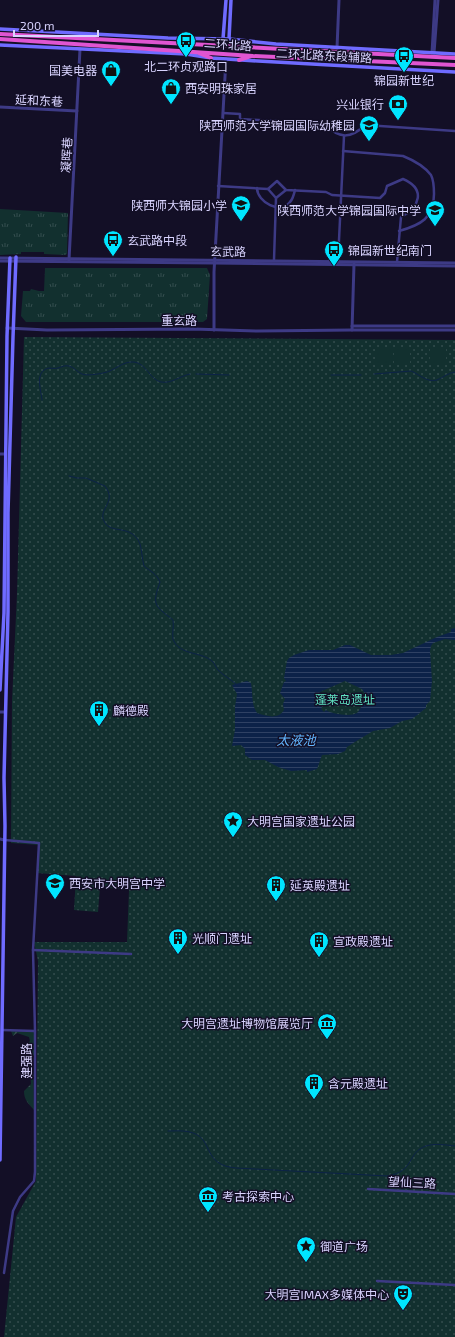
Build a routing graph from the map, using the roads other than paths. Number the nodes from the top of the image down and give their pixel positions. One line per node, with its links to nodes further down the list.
1 (226, 0): 9 (main road)
2 (231, 0): 10 (main road)
3 (339, 0): 15 (street)
4 (436, 0): 18 (street)
5 (0, 29): 8 (main road, 二环北路东段辅路)
6 (0, 34): 12 (highway, 二环北路)
7 (0, 39): 17 (highway, 二环北路)
8 (207, 39): 9 (main road, 二环北路东段辅路); 12 (main road)
9 (223, 39): 10 (main road, 二环北路东段辅路)
10 (229, 39): 11 (main road, 二环北路东段辅路)
11 (244, 40): 15 (main road, 二环北路东段辅路); 16 (main road)
12 (171, 43): 16 (highway, 二环北路)
13 (0, 45): 14 (main road, 二环北路东段辅路)
14 (80, 48): 21 (main road, 二环北路东段辅路); 28 (street, 凝晖巷)
15 (337, 48): 18 (main road, 二环北路东段辅路)
16 (288, 50): 22 (highway, 二环北路)
17 (195, 51): 20 (highway, 二环北路); 21 (highway)
18 (433, 53): 19 (main road, 二环北路东段辅路)
19 (455, 54)
20 (253, 56): 24 (highway); 25 (highway, 二环北路)
21 (211, 58): 23 (main road, 二环北路东段辅路)
22 (455, 58)
23 (226, 59): 24 (main road, 二环北路东段辅路); 29 (street)
24 (240, 60): 26 (main road, 二环北路东段辅路)
25 (455, 66)
26 (455, 72)
27 (0, 107): 28 (street, 延和东巷)
28 (77, 111): 47 (street, 凝晖巷)
29 (222, 113): 31 (street); 33 (street)
30 (455, 131): 31 (street)
31 (344, 136): 32 (street)
32 (343, 151): 38 (street); 41 (street)
33 (218, 186): 34 (street); 48 (street)
34 (257, 188): 35 (street); 40 (street)
35 (268, 189): 36 (street); 39 (street)
36 (286, 190): 37 (street); 39 (street)
37 (295, 190): 38 (street); 40 (street)
38 (341, 196): 41 (street); 49 (street)
39 (276, 198): 40 (street)
40 (276, 207): 45 (street)
41 (399, 231): 50 (street)
42 (0, 258): 43 (street, 玄武路)
43 (10, 259): 44 (street, 玄武路); 46 (street, 玄武路); 56 (main road)
44 (16, 259): 47 (street, 玄武路); 57 (main road)
45 (274, 260): 48 (street, 玄武路); 49 (street, 玄武路)
46 (0, 261)
47 (69, 261): 48 (street, 玄武路)
48 (214, 261): 51 (street, 玄武路); 58 (street)
49 (338, 261): 51 (street, 玄武路)
50 (397, 262): 51 (street, 玄武路); 52 (street, 玄武路)
51 (354, 263): 53 (street, 玄武路); 54 (street)
52 (455, 263)
53 (455, 266)
54 (352, 326): 55 (street); 59 (street)
55 (455, 326)
56 (7, 328): 57 (street, 重玄路); 61 (main road)
57 (13, 329): 58 (street, 重玄路); 64 (main road)
58 (214, 330): 59 (street, 重玄路)
59 (352, 330): 60 (street, 重玄路)
60 (455, 330)
61 (2, 454): 62 (main road)
62 (0, 690)
63 (0, 712): 64 (street)
64 (5, 712): 65 (main road)
65 (2, 840): 66 (street, 建强路); 68 (main road)
66 (33, 950): 67 (street); 69 (street, 建强路)
67 (130, 954)
68 (1, 1030): 69 (street); 70 (main road)
69 (35, 1031): 74 (street, 建强路)
70 (0, 1160)
71 (368, 1189): 72 (street, 望仙三路)
72 (455, 1194)
73 (0, 1263): 74 (street)
74 (5, 1264): 75 (street, 建强路)
75 (4, 1273)
76 (377, 1281): 77 (street)
77 (455, 1285)

